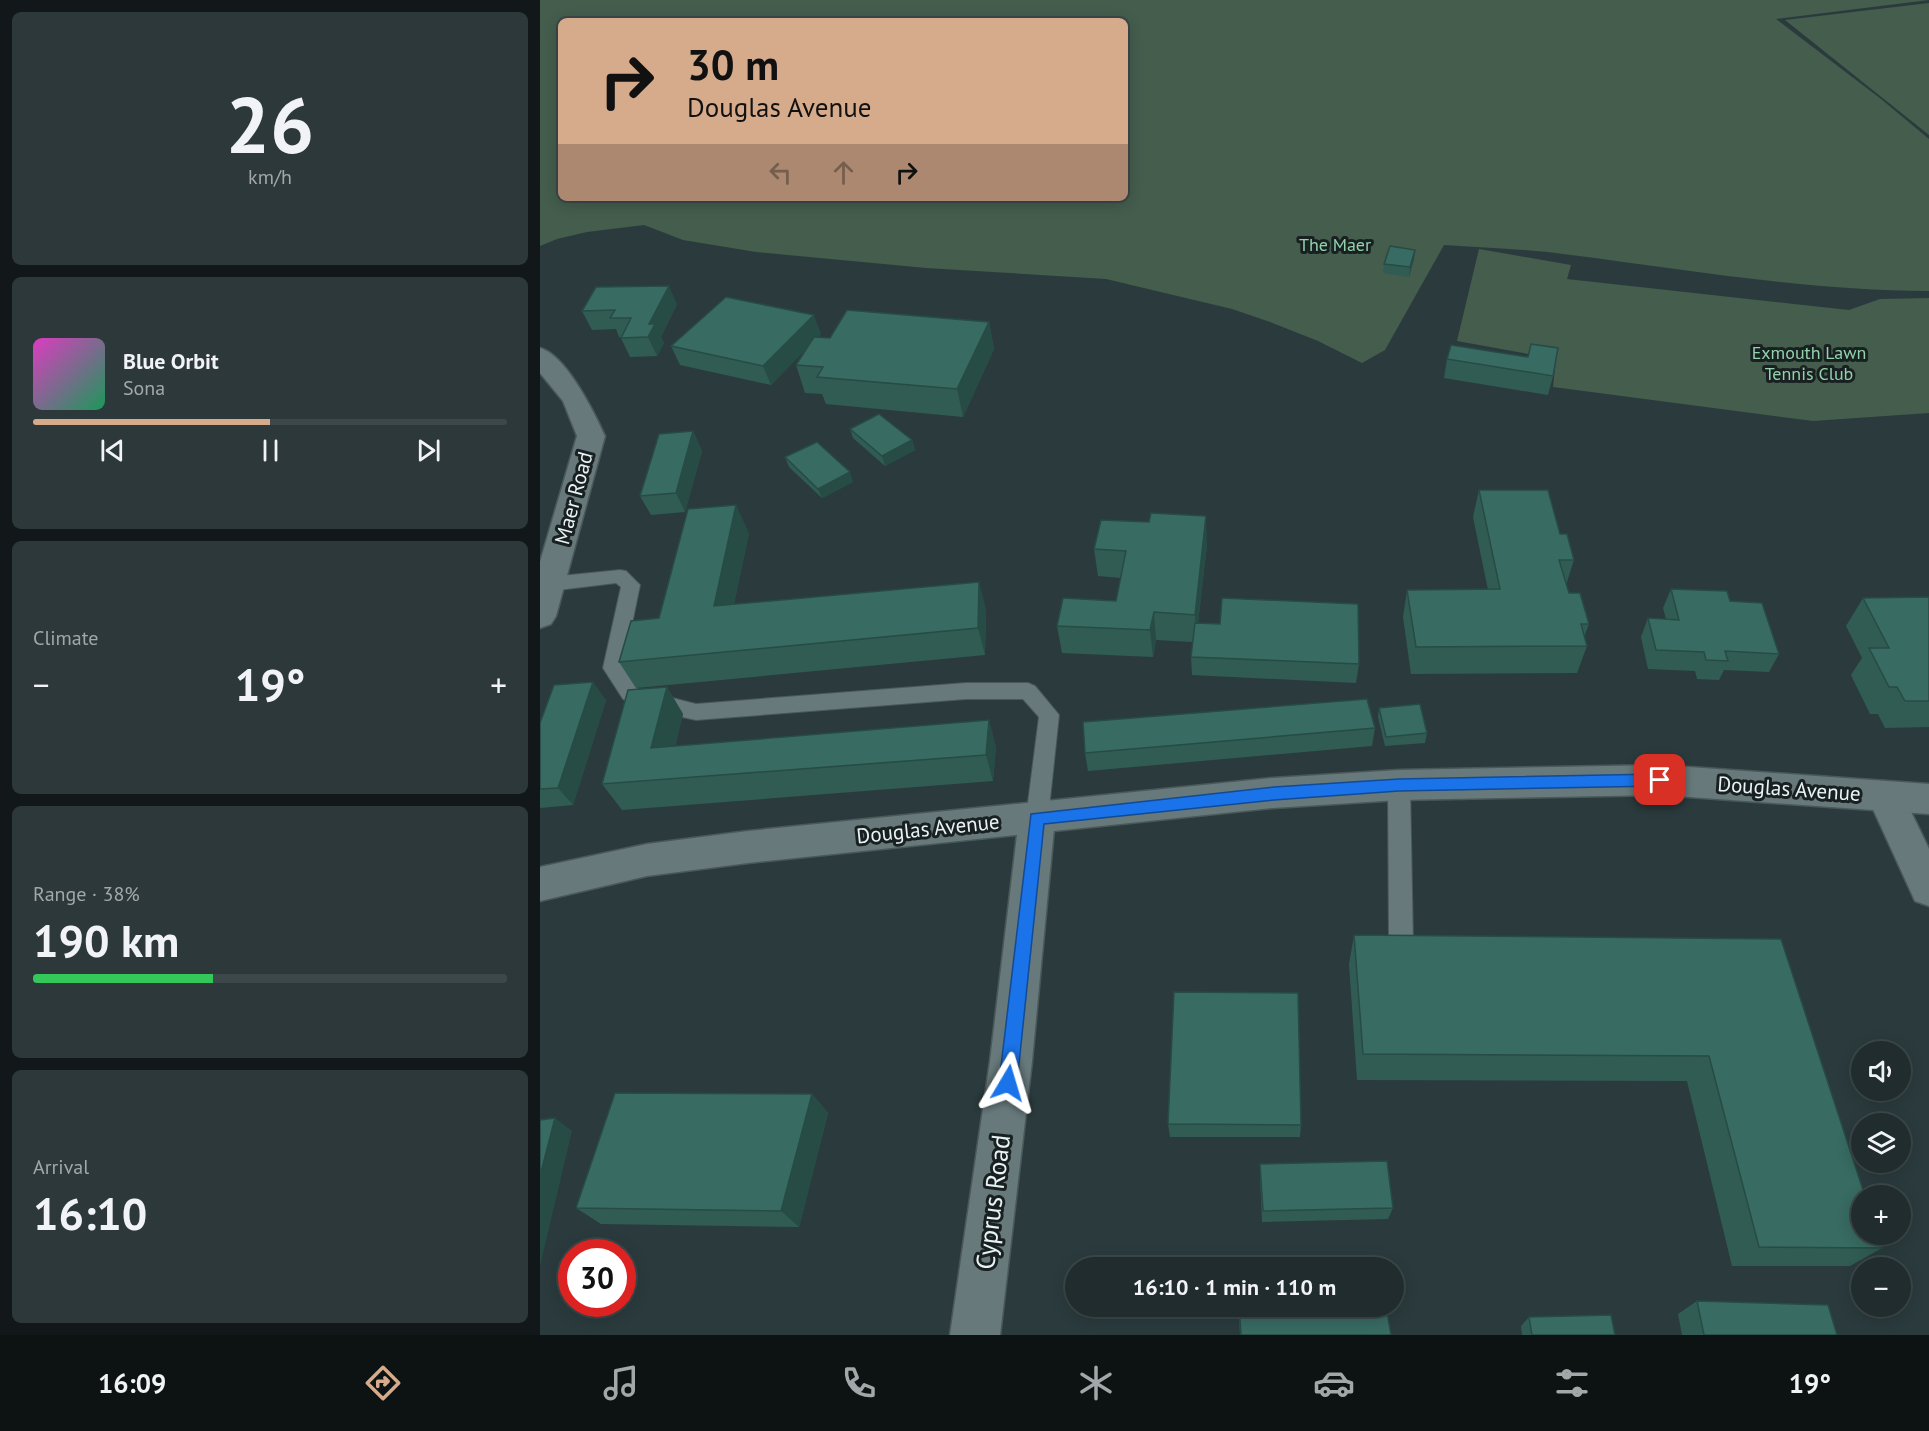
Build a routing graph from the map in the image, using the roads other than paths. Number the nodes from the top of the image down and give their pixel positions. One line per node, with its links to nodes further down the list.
1 (540, 356): 2 (street, Maer Road)
2 (550, 584): 3 (street, Maer Road); 7 (lane)
3 (540, 616)
4 (1399, 785): 5 (street, Douglas Avenue); 7 (street, Douglas Avenue); 10 (lane)
5 (1885, 796): 6 (street, Douglas Avenue); 9 (street)
6 (1929, 799)
7 (1037, 818): 8 (street, Douglas Avenue); 11 (street, Cyprus Road)
8 (540, 884)
9 (1929, 889)
10 (1401, 944)
11 (975, 1335)

